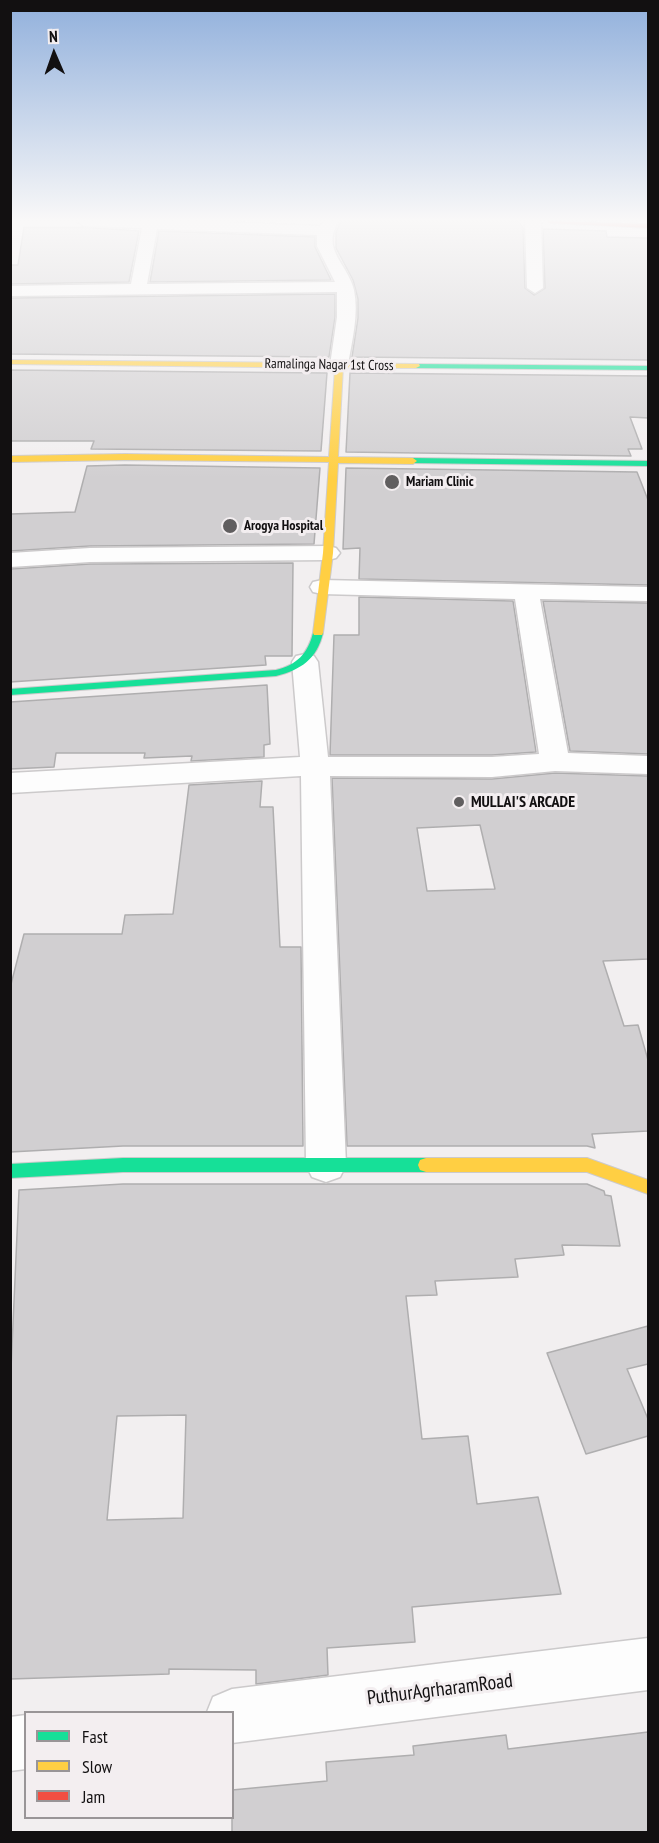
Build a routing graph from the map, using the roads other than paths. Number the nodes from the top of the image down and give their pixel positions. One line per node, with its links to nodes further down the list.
1 (346, 307): 3 (street)
2 (10, 362): 3 (street, Ramalinga Nagar 1st Cross)
3 (339, 365): 4 (street, Ramalinga Nagar 1st Cross); 6 (street)
4 (648, 368)
5 (10, 459): 6 (street)
6 (334, 461): 7 (street); 8 (street)
7 (648, 464)
8 (328, 553): 9 (street); 10 (street)
9 (10, 560)
10 (322, 587): 11 (street); 13 (street)
11 (526, 591): 12 (street); 15 (street)
12 (648, 594)
13 (305, 662): 14 (street); 16 (street)
14 (10, 692)
15 (555, 762): 16 (street); 17 (street)
16 (315, 765): 18 (street); 19 (street)
17 (648, 765)
18 (10, 783)
19 (326, 1165): 20 (street); 21 (street)
20 (10, 1172)
21 (648, 1187)
22 (648, 1664): 23 (street, PuthurAgrharamRoad)
23 (234, 1716)

